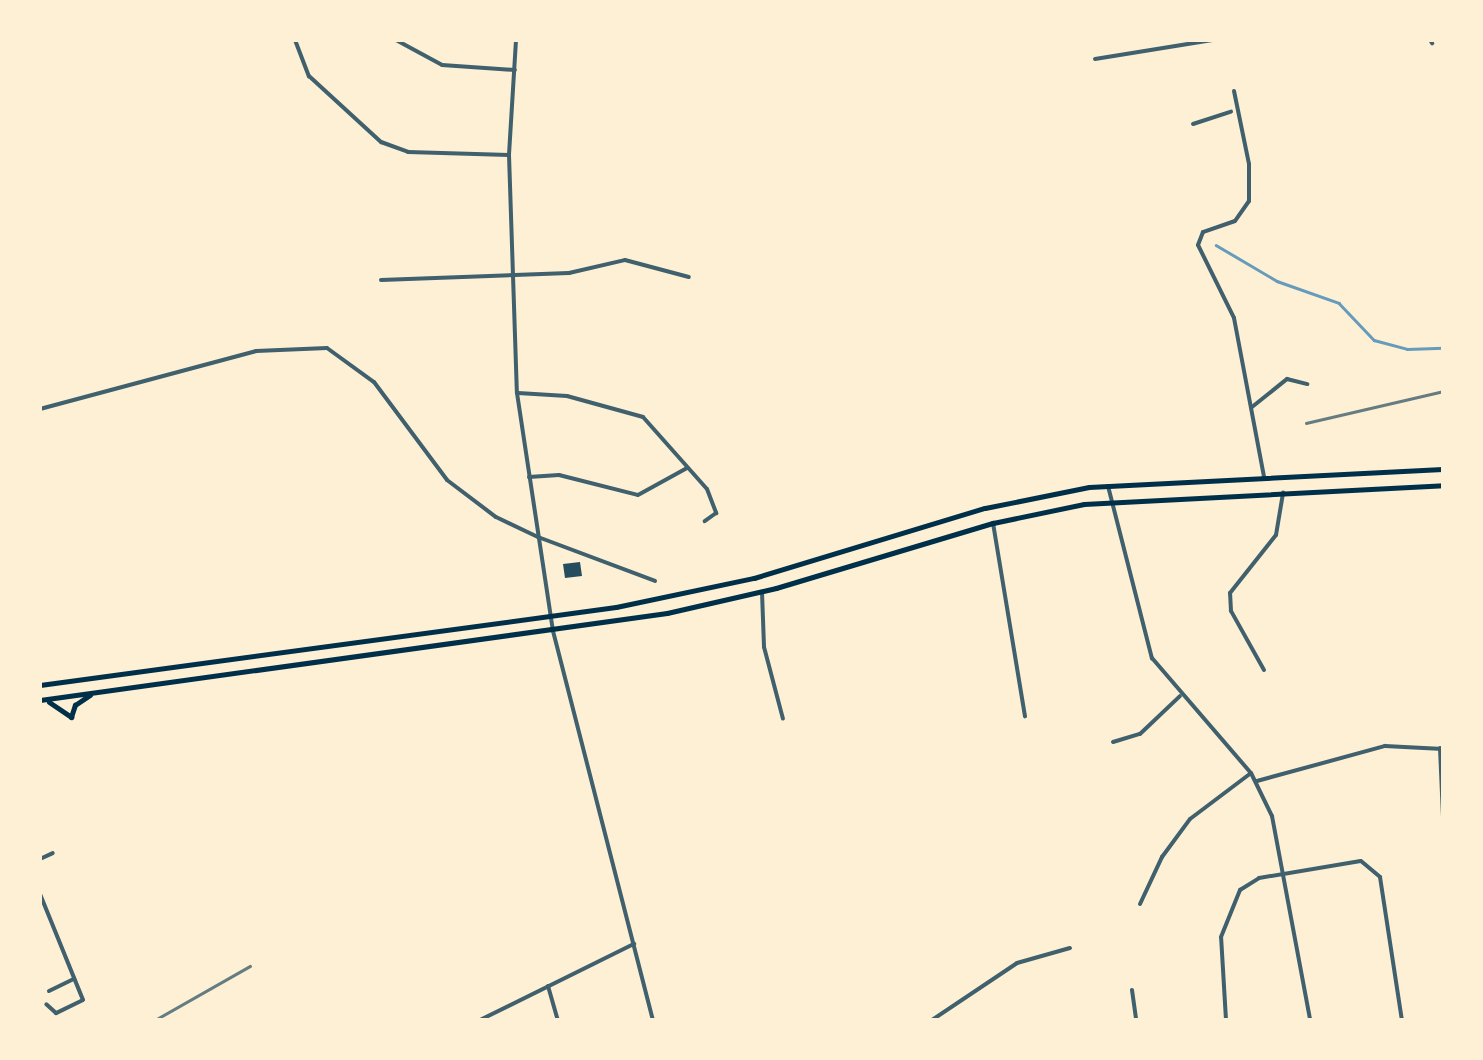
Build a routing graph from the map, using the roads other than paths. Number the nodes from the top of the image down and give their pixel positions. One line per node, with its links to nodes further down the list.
1 (295, 40): 11 (street)
2 (396, 40): 7 (street)
3 (516, 40): 7 (street)
4 (1212, 40): 5 (street)
5 (1197, 41): 6 (street)
6 (1095, 59)
7 (514, 70): 11 (street)
8 (1234, 91): 9 (street)
9 (1233, 111): 10 (street); 17 (street)
10 (1193, 124)
11 (509, 154): 12 (street)
12 (512, 274): 13 (street); 14 (street); 16 (street)
13 (689, 277)
14 (381, 280)
15 (1307, 384): 17 (street)
16 (517, 393): 19 (street); 21 (street)
17 (1252, 407): 22 (street)
18 (40, 409): 29 (street)
19 (687, 468): 21 (street); 27 (street)
20 (1443, 468): 22 (main road)
21 (530, 477): 29 (street)
22 (1264, 477): 23 (main road)
23 (1108, 484): 26 (street); 32 (main road)
24 (1443, 484): 25 (main road)
25 (1283, 492): 26 (main road); 34 (street)
26 (1111, 500): 28 (main road); 37 (street)
27 (705, 522)
28 (993, 522): 31 (main road); 39 (street)
29 (538, 537): 30 (street); 32 (street)
30 (655, 581)
31 (762, 592): 33 (main road); 40 (street)
32 (550, 616): 33 (street); 35 (main road)
33 (553, 631): 36 (main road); 51 (street)
34 (1264, 670)
35 (40, 685)
36 (92, 694): 38 (main road); 38 (main road)
37 (1180, 696): 41 (street); 43 (street)
38 (41, 700)
39 (1026, 716)
40 (783, 719)
41 (1113, 742)
42 (1441, 748): 44 (street); 45 (street)
43 (1251, 773): 44 (street); 50 (street)
44 (1257, 781): 48 (street)
45 (1443, 817)
46 (53, 853): 47 (street)
47 (40, 859)
48 (1285, 872): 63 (street); 64 (street); 65 (street)
49 (40, 894): 53 (street)
50 (1140, 904)
51 (634, 944): 54 (street); 60 (street)
52 (1070, 948): 61 (street)
53 (74, 979): 56 (street); 57 (street)
54 (548, 986): 58 (street); 59 (street)
55 (1132, 990): 62 (street)
56 (50, 991)
57 (46, 1004)
58 (480, 1020)
59 (558, 1020)
60 (653, 1020)
61 (932, 1020)
62 (1136, 1020)
63 (1226, 1020)
64 (1310, 1020)
65 (1402, 1020)

